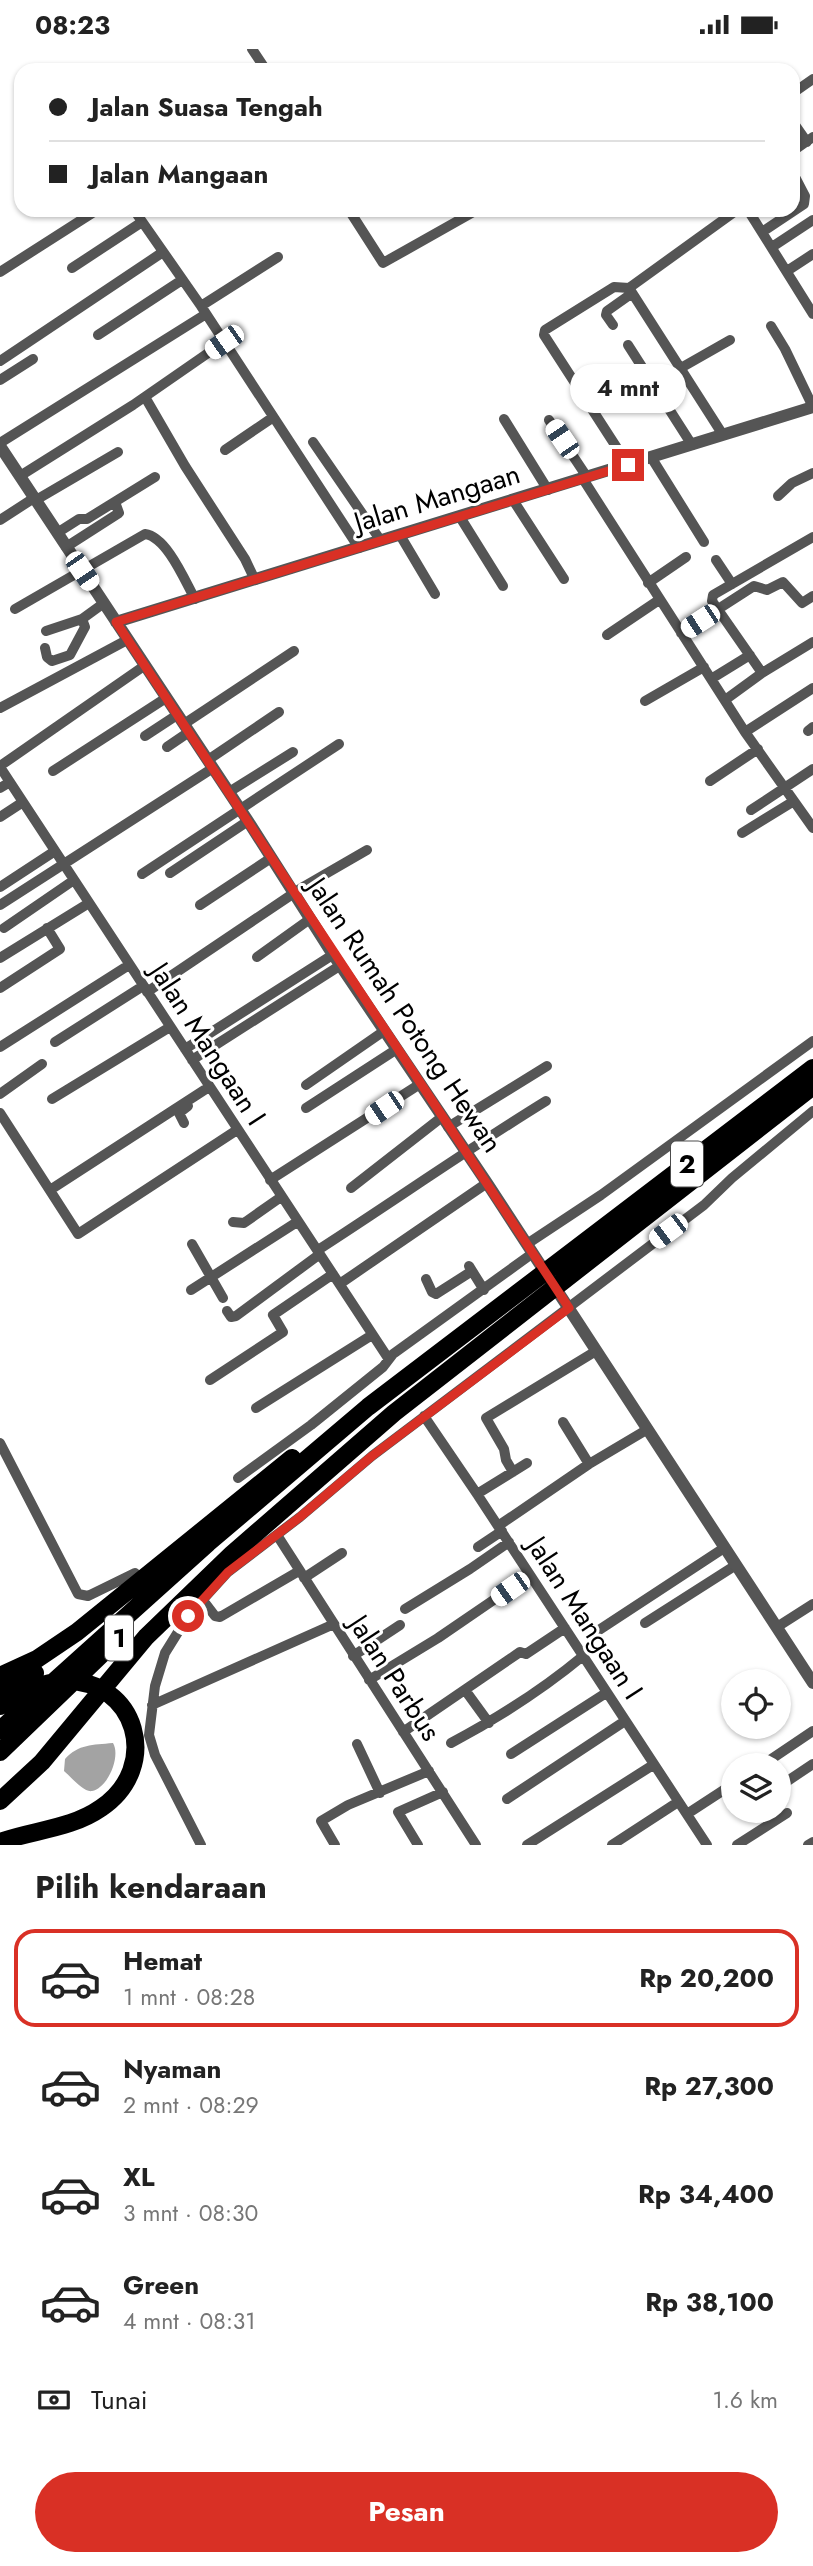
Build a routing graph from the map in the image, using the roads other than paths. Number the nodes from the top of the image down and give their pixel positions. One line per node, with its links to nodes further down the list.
1 (800, 186): 2 (street)
2 (800, 207)
3 (86, 217): 19 (street)
4 (139, 217): 11 (street)
5 (353, 217): 6 (street)
6 (465, 217)
7 (728, 217): 21 (street)
8 (752, 217): 12 (street)
9 (784, 217): 12 (street)
10 (813, 220): 13 (street)
11 (142, 222): 14 (street); 17 (street)
12 (762, 232): 13 (street)
13 (772, 247): 18 (street)
14 (163, 252): 20 (street); 31 (street)
15 (813, 254): 18 (street)
16 (278, 257): 22 (street)
17 (72, 268)
18 (787, 271): 23 (street)
19 (0, 272)
20 (182, 280): 22 (street); 26 (street)
21 (630, 291): 24 (street); 32 (street); 46 (street)
22 (204, 310): 28 (street); 41 (street)
23 (813, 314)
24 (613, 325)
25 (771, 326): 35 (street)
26 (97, 335)
27 (730, 340): 32 (street)
28 (224, 342): 34 (street); 36 (street)
29 (628, 345): 42 (street)
30 (33, 359): 33 (street)
31 (0, 361)
32 (679, 369): 39 (street)
33 (0, 380)
34 (145, 397): 48 (street); 69 (street)
35 (813, 407): 39 (street, Jalan Mangaan)
36 (272, 418): 43 (street); 64 (street)
37 (504, 419): 51 (street)
38 (549, 420): 50 (street)
39 (723, 435): 42 (street, Jalan Mangaan)
40 (313, 442): 61 (street)
41 (0, 445): 48 (street, Jalan Rumah Potong Hewan)
42 (692, 445): 45 (street, Jalan Mangaan)
43 (225, 450)
44 (118, 451): 53 (street)
45 (651, 457): 46 (street, Jalan Mangaan); 62 (street)
46 (628, 465): 50 (street, Jalan Mangaan)
47 (813, 473): 52 (street)
48 (19, 476): 53 (street, Jalan Rumah Potong Hewan)
49 (155, 477): 55 (street)
50 (585, 478): 51 (street, Jalan Mangaan); 70 (street)
51 (548, 490): 54 (street, Jalan Mangaan)
52 (778, 496)
53 (35, 499): 57 (street); 58 (street, Jalan Rumah Potong Hewan)
54 (513, 500): 56 (street, Jalan Mangaan); 68 (street)
55 (115, 502): 58 (street); 63 (street)
56 (460, 517): 59 (street, Jalan Mangaan); 72 (street)
57 (0, 520)
58 (57, 533): 63 (street, Jalan Rumah Potong Hewan)
59 (400, 535): 61 (street, Jalan Mangaan); 74 (street)
60 (813, 537): 71 (street)
61 (381, 541): 64 (street, Jalan Mangaan)
62 (704, 542)
63 (66, 547): 67 (street, Jalan Rumah Potong Hewan)
64 (359, 548): 69 (street, Jalan Mangaan)
65 (686, 557): 70 (street)
66 (716, 560): 71 (street)
67 (82, 571): 76 (street); 78 (street, Jalan Rumah Potong Hewan); 79 (street)
68 (564, 579)
69 (255, 580): 76 (street, Jalan Mangaan)
70 (648, 583): 77 (street)
71 (734, 583): 73 (street); 80 (street)
72 (503, 586)
73 (754, 586): 75 (street); 80 (street)
74 (435, 594)
75 (813, 596)
76 (195, 599): 82 (street, Jalan Mangaan)
77 (659, 600): 84 (street); 85 (street)
78 (104, 603): 81 (street); 82 (street, Jalan Rumah Potong Hewan)
79 (15, 609)
80 (718, 610): 84 (street); 90 (street)
81 (82, 619): 83 (street); 88 (street)
82 (116, 622): 86 (street, Jalan Rumah Potong Hewan)
83 (46, 631)
84 (681, 633): 92 (street)
85 (607, 635)
86 (127, 640): 91 (street, Jalan Rumah Potong Hewan); 99 (street)
87 (813, 642): 93 (street)
88 (45, 648)
89 (294, 651): 101 (street)
90 (750, 655): 93 (street); 94 (street)
91 (145, 666): 96 (street, Jalan Rumah Potong Hewan); 109 (street)
92 (704, 667): 94 (street); 98 (street)
93 (762, 673): 97 (street)
94 (711, 679): 97 (street)
95 (813, 688): 102 (street)
96 (166, 698): 101 (street, Jalan Rumah Potong Hewan); 111 (street)
97 (725, 700): 102 (street)
98 (645, 701)
99 (0, 708)
100 (279, 712): 108 (street)
101 (183, 724): 103 (street); 105 (street); 108 (street, Jalan Rumah Potong Hewan)
102 (746, 732): 106 (street)
103 (145, 736)
104 (339, 744): 119 (street)
105 (167, 747)
106 (758, 749): 112 (street); 114 (street)
107 (293, 752): 116 (street)
108 (210, 764): 116 (street, Jalan Rumah Potong Hewan); 130 (street)
109 (0, 767): 113 (street, Jalan Mangaan I)
110 (813, 769): 114 (street)
111 (53, 771)
112 (710, 781)
113 (10, 782): 115 (street); 118 (street, Jalan Mangaan I)
114 (785, 786): 117 (street); 120 (street)
115 (0, 788)
116 (229, 792): 119 (street, Jalan Rumah Potong Hewan)
117 (794, 801): 123 (street); 124 (street)
118 (23, 802): 121 (street); 128 (street, Jalan Mangaan I)
119 (240, 808): 122 (street, Jalan Rumah Potong Hewan); 125 (street)
120 (751, 810)
121 (0, 817)
122 (248, 821): 126 (street); 129 (street, Jalan Rumah Potong Hewan)
123 (812, 824)
124 (742, 833)
125 (197, 837): 126 (street); 132 (street)
126 (205, 849): 131 (street)
127 (367, 850): 135 (street)
128 (55, 851): 130 (street, Jalan Mangaan I); 134 (street)
129 (271, 858): 135 (street, Jalan Rumah Potong Hewan); 138 (street)
130 (63, 863): 133 (street, Jalan Mangaan I); 137 (street)
131 (170, 873)
132 (142, 874)
133 (74, 880): 136 (street, Jalan Mangaan I); 140 (street)
134 (0, 887)
135 (294, 893): 139 (street, Jalan Rumah Potong Hewan); 147 (street)
136 (89, 903): 141 (street); 145 (street, Jalan Mangaan I)
137 (0, 905)
138 (200, 905)
139 (310, 919): 142 (street); 144 (street, Jalan Rumah Potong Hewan)
140 (4, 927)
141 (47, 928): 143 (street); 146 (street)
142 (257, 957)
143 (0, 958)
144 (337, 960): 149 (street, Jalan Rumah Potong Hewan); 153 (street); 155 (street)
145 (129, 965): 147 (street, Jalan Mangaan I); 152 (street)
146 (0, 988)
147 (145, 989): 148 (street, Jalan Mangaan I); 151 (street)
148 (170, 1027): 153 (street, Jalan Mangaan I); 164 (street)
149 (384, 1031): 154 (street, Jalan Rumah Potong Hewan); 160 (street)
150 (813, 1041): 181 (street)
151 (55, 1042)
152 (0, 1047)
153 (185, 1049): 155 (street, Jalan Mangaan I)
154 (397, 1049): 159 (street, Jalan Rumah Potong Hewan); 166 (street)
155 (192, 1060): 162 (street, Jalan Mangaan I)
156 (43, 1065): 163 (street)
157 (547, 1066): 169 (street)
158 (813, 1068): 183 (highway, 2)
159 (420, 1084): 169 (street, Jalan Rumah Potong Hewan); 173 (street)
160 (306, 1085)
161 (813, 1086): 183 (highway, 2)
162 (210, 1088): 170 (street); 171 (street, Jalan Mangaan I); 176 (street)
163 (0, 1094)
164 (52, 1099)
165 (545, 1101): 172 (street)
166 (306, 1108)
167 (813, 1111): 191 (street)
168 (0, 1113): 176 (street)
169 (445, 1122): 172 (street, Jalan Rumah Potong Hewan); 175 (street)
170 (184, 1123)
171 (237, 1130): 173 (street, Jalan Mangaan I); 176 (street)
172 (464, 1151): 174 (street, Jalan Rumah Potong Hewan); 182 (street)
173 (270, 1180): 177 (street, Jalan Mangaan I)
174 (487, 1183): 181 (street, Jalan Rumah Potong Hewan); 187 (street)
175 (351, 1188)
176 (50, 1190)
177 (281, 1197): 178 (street); 179 (street, Jalan Mangaan I)
178 (233, 1222)
179 (297, 1222): 182 (street, Jalan Mangaan I); 185 (street)
180 (192, 1244): 185 (street)
181 (530, 1248): 189 (street); 191 (street, Jalan Rumah Potong Hewan)
182 (319, 1252): 184 (street, Jalan Mangaan I); 192 (street)
183 (565, 1266): 197 (highway, 2); 199 (highway, 2)
184 (333, 1274): 187 (street, Jalan Mangaan I); 196 (street)
185 (211, 1277): 188 (street); 190 (street)
186 (426, 1279): 189 (street)
187 (341, 1283): 193 (street, Jalan Mangaan I)
188 (191, 1290)
189 (484, 1290): 195 (street)
190 (223, 1298)
191 (569, 1308): 194 (street, Jalan Rumah Potong Hewan); 200 (street)
192 (227, 1311)
193 (372, 1335): 195 (street, Jalan Mangaan I); 198 (street)
194 (596, 1351): 202 (street, Jalan Rumah Potong Hewan); 206 (street)
195 (388, 1358): 207 (street)
196 (211, 1380)
197 (389, 1389): 209 (highway); 242 (highway, 2)
198 (256, 1408)
199 (394, 1413): 211 (highway, 2); 258 (highway)
200 (424, 1416): 208 (street, Jalan Mangaan I); 212 (street)
201 (563, 1422): 205 (street)
202 (648, 1429): 205 (street); 215 (street, Jalan Rumah Potong Hewan)
203 (0, 1443): 218 (street)
204 (527, 1463): 206 (street)
205 (589, 1464): 210 (street)
206 (513, 1472): 208 (street)
207 (238, 1478)
208 (477, 1494): 210 (street, Jalan Mangaan I)
209 (218, 1517): 232 (highway); 235 (highway)
210 (500, 1529): 213 (street, Jalan Mangaan I); 214 (street)
211 (242, 1530): 247 (highway, 1)
212 (277, 1535): 219 (street, Jalan Parbus); 221 (street)
213 (509, 1542): 220 (street, Jalan Mangaan I); 223 (street)
214 (478, 1547)
215 (724, 1548): 217 (street, Jalan Rumah Potong Hewan); 229 (street)
216 (342, 1553): 219 (street)
217 (736, 1565): 224 (street); 227 (street, Jalan Rumah Potong Hewan)
218 (135, 1573)
219 (301, 1574): 221 (street); 225 (street, Jalan Parbus)
220 (530, 1575): 228 (street, Jalan Mangaan I); 233 (street)
221 (202, 1599): 238 (street)
222 (813, 1604): 227 (street)
223 (405, 1609)
224 (645, 1623)
225 (334, 1624): 230 (street, Jalan Parbus); 238 (street)
226 (400, 1625): 230 (street)
227 (777, 1627): 234 (street, Jalan Rumah Potong Hewan)
228 (565, 1628): 231 (street, Jalan Mangaan I); 236 (street)
229 (599, 1630)
230 (353, 1656): 233 (street, Jalan Parbus)
231 (583, 1656): 237 (street, Jalan Mangaan I); 241 (street)
232 (0, 1676)
233 (369, 1680): 244 (street, Jalan Parbus)
234 (813, 1683)
235 (0, 1689)
236 (465, 1690): 241 (street); 244 (street)
237 (606, 1693): 240 (street, Jalan Mangaan I); 249 (street)
238 (152, 1705): 264 (street)
239 (0, 1706): 262 (highway)
240 (625, 1721): 251 (street, Jalan Mangaan I); 257 (street)
241 (489, 1723): 245 (street)
242 (0, 1731)
243 (813, 1731): 248 (street)
244 (403, 1732): 252 (street, Jalan Parbus)
245 (451, 1743)
246 (357, 1744): 255 (street)
247 (0, 1752)
248 (780, 1753)
249 (511, 1754)
250 (813, 1764): 253 (street)
251 (653, 1765): 259 (street, Jalan Mangaan I); 268 (street)
252 (427, 1772): 255 (street); 256 (street, Jalan Parbus)
253 (791, 1779)
254 (721, 1792): 260 (street)
255 (380, 1793): 265 (street)
256 (441, 1793): 266 (street); 267 (street, Jalan Parbus)
257 (507, 1799)
258 (0, 1801)
259 (678, 1802): 260 (street, Jalan Mangaan I); 269 (street)
260 (687, 1814): 270 (street, Jalan Mangaan I)
261 (771, 1823): 271 (street)
262 (3, 1841)
263 (813, 1842): 272 (street)
264 (201, 1845)
265 (335, 1845)
266 (418, 1845)
267 (475, 1845)
268 (527, 1845)
269 (612, 1845)
270 (707, 1845)
271 (737, 1845)
272 (808, 1845)

